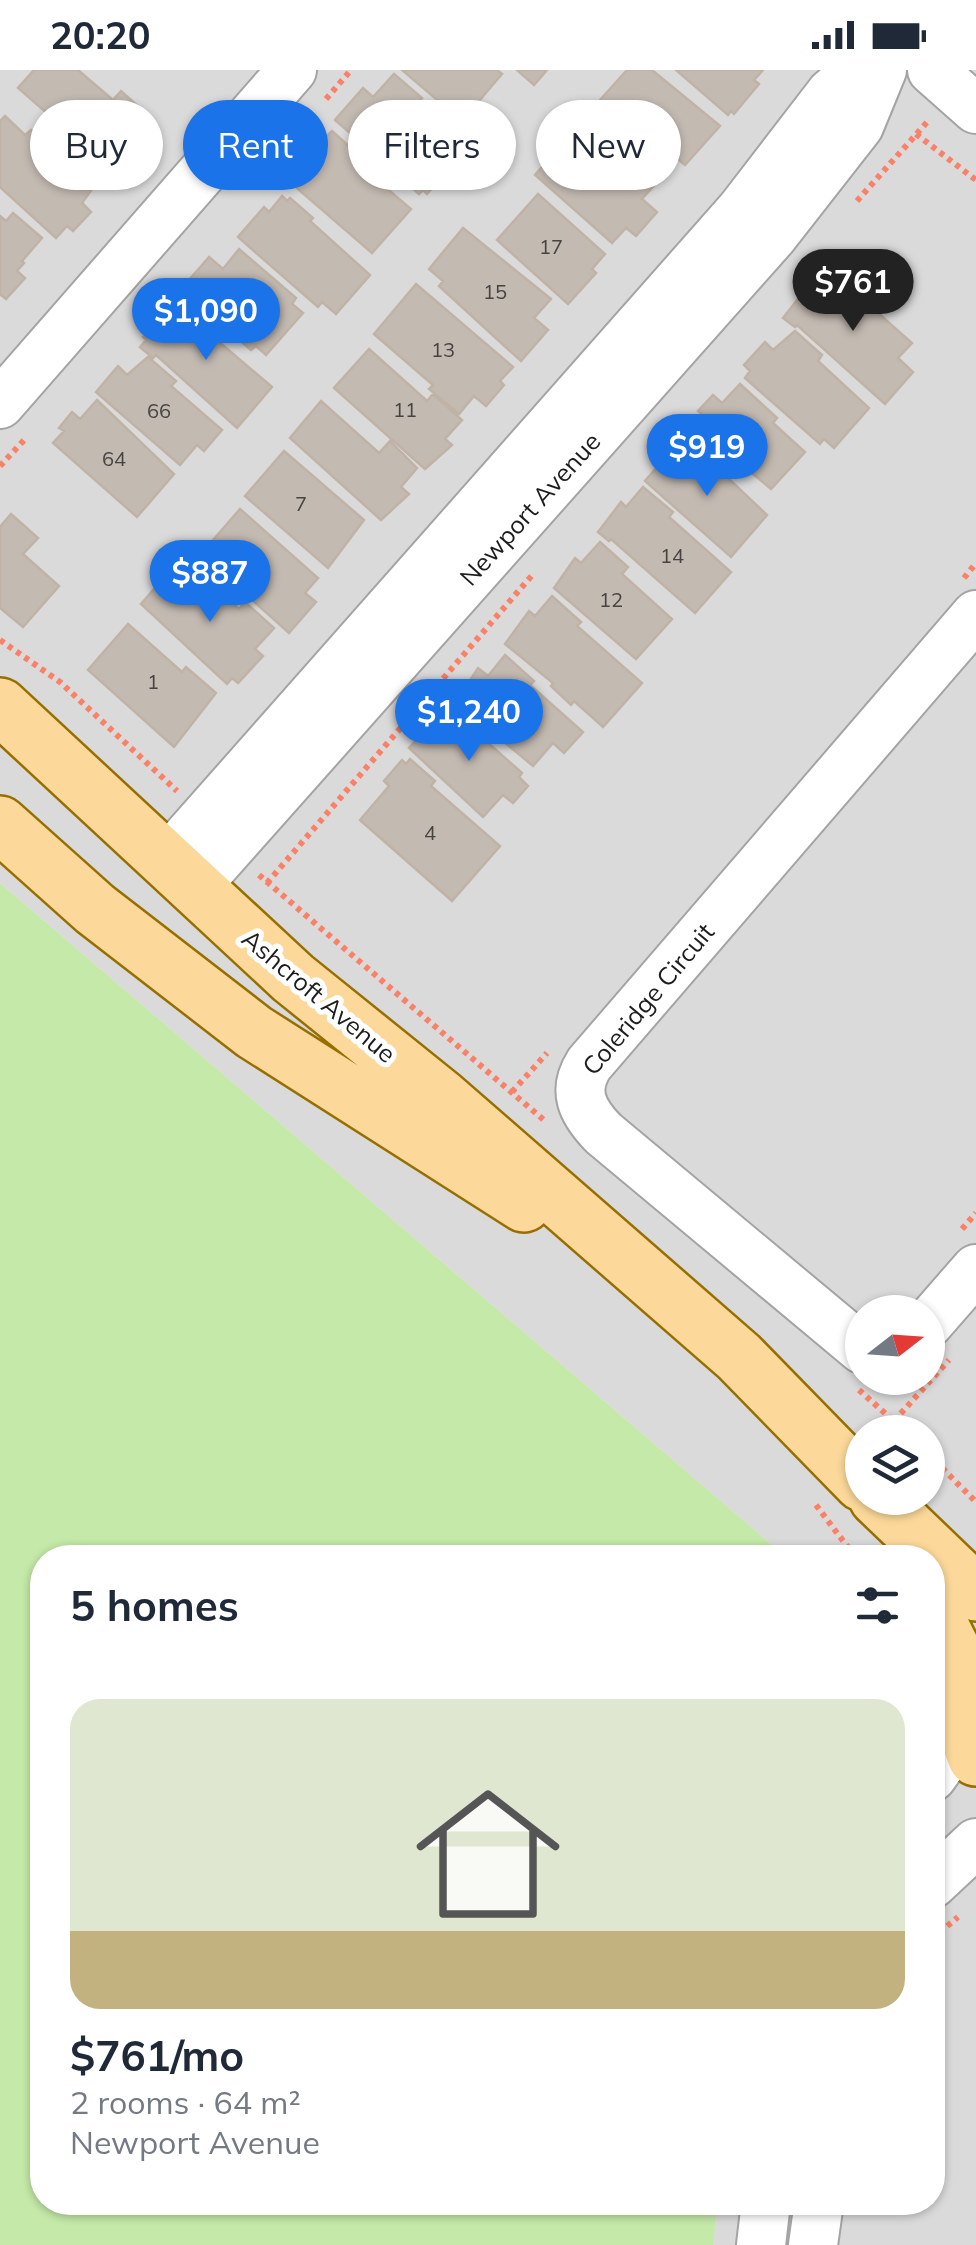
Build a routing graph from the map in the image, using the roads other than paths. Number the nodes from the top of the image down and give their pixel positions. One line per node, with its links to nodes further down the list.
1 (292, 70): 7 (street)
2 (858, 70): 6 (street, Newport Avenue)
3 (882, 70): 6 (street, Newport Avenue)
4 (932, 70): 5 (street)
5 (976, 109)
6 (757, 223): 11 (street, Newport Avenue)
7 (0, 404)
8 (976, 615): 16 (street, Coleridge Circuit)
9 (0, 706): 11 (main road, Ashcroft Avenue)
10 (0, 824): 12 (main road, Ashcroft Avenue)
11 (180, 875): 12 (main road); 14 (main road, Ashcroft Avenue)
12 (195, 987): 14 (main road, Ashcroft Avenue)
13 (976, 1269): 15 (street)
14 (646, 1278): 17 (main road, Ashcroft Avenue)
15 (945, 1331)
16 (845, 1355)
17 (845, 1479)
18 (873, 1515): 20 (main road, Ashcroft Avenue)
19 (882, 1515): 21 (main road, Ashcroft Avenue)
20 (893, 1545)
21 (918, 1545)
22 (945, 1568): 23 (main road, Ashcroft Avenue)
23 (976, 1594)
24 (945, 1642): 25 (main road)
25 (972, 1711): 26 (street)
26 (945, 1756)
27 (976, 1843): 28 (street)
28 (945, 1872)
29 (764, 2215): 31 (street)
30 (817, 2215): 32 (street)
31 (761, 2245)
32 (813, 2245)

